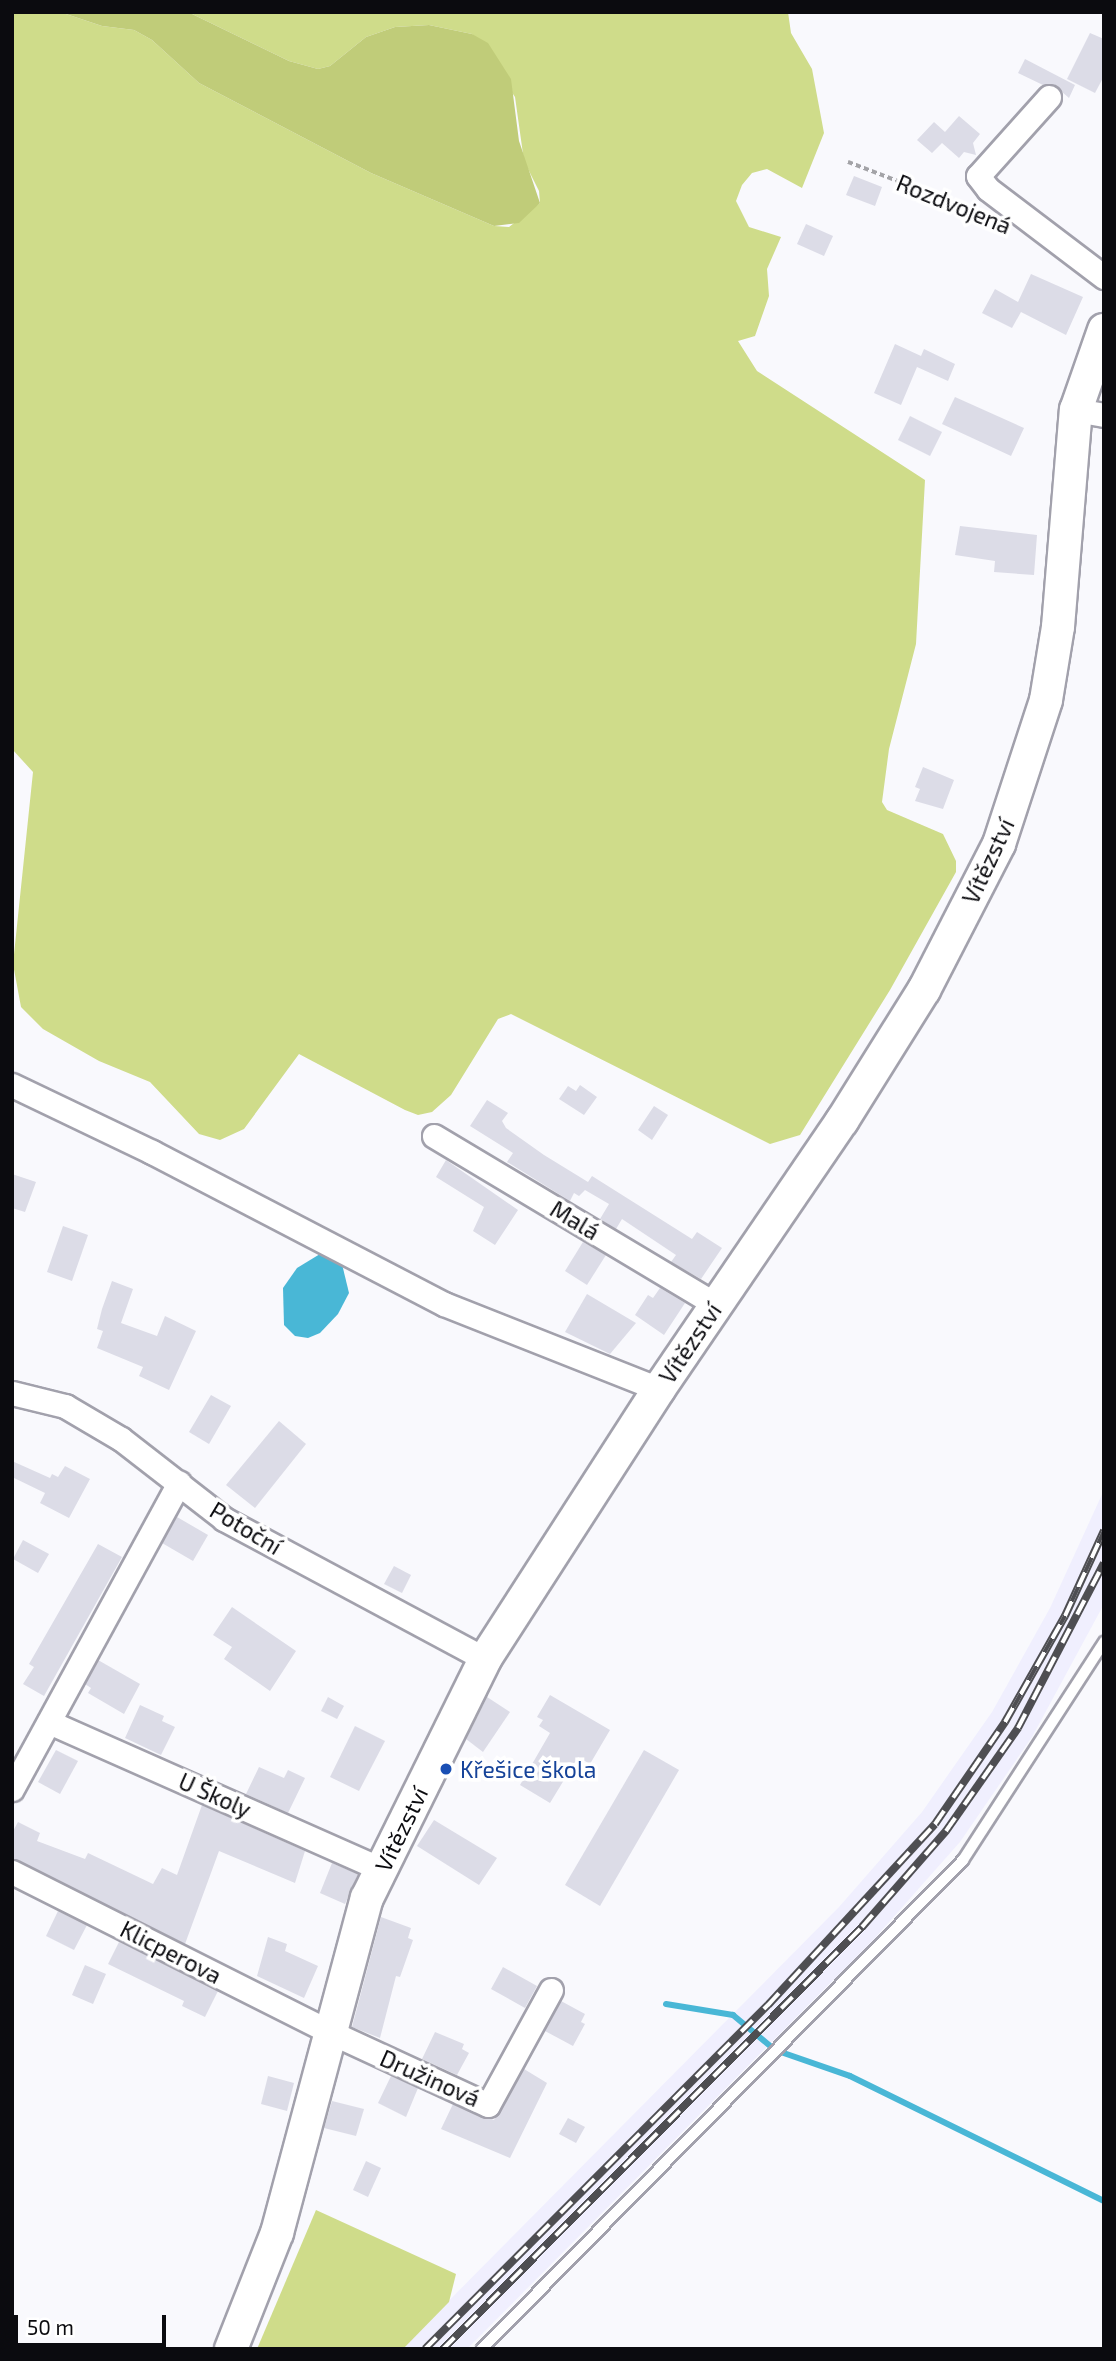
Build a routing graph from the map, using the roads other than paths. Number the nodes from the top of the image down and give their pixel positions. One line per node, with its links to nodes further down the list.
1 (1049, 97): 2 (street, Rozdvojená)
2 (1104, 277)
3 (1104, 330): 4 (main road, Vítězství)
4 (1090, 412): 7 (main road, Vítězství)
5 (12, 1085): 8 (street)
6 (434, 1136): 7 (street, Malá)
7 (716, 1306): 8 (main road, Vítězství)
8 (659, 1389): 12 (main road, Vítězství)
9 (12, 1393): 10 (street, Potoční)
10 (178, 1483): 12 (street, Potoční); 13 (street)
11 (1104, 1642): 20 (lane)
12 (485, 1659): 15 (main road, Vítězství)
13 (49, 1722): 14 (street); 15 (street, U Školy)
14 (12, 1789)
15 (381, 1869): 18 (main road, Vítězství)
16 (12, 1872): 18 (street, Klicperova)
17 (551, 1990): 18 (street, Družinová)
18 (330, 2032): 19 (main road, Vítězství)
19 (231, 2349)
20 (482, 2349)

